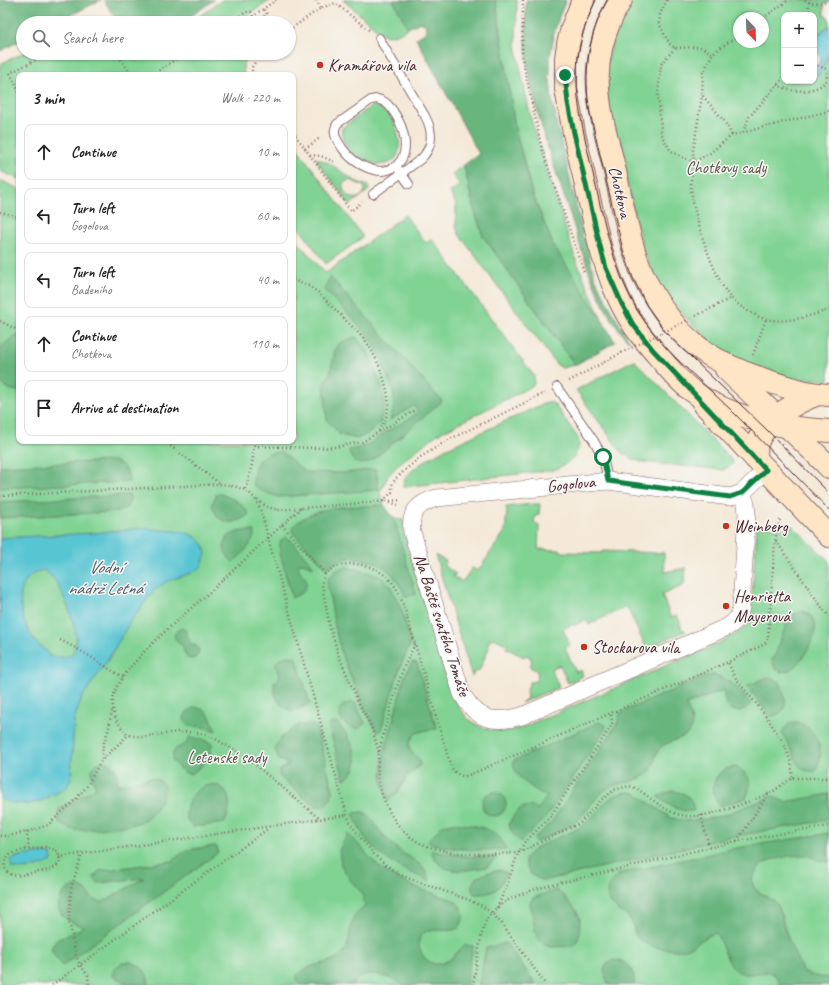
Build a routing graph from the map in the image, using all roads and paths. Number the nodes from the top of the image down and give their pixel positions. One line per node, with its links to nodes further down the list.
1 (276, 0): 12 (path)
2 (316, 0): 11 (path)
3 (523, 0): 50 (path)
4 (583, 0): 61 (main road, Chotkova)
5 (621, 0): 58 (main road, Chotkova)
6 (667, 0): 22 (path)
7 (788, 0): 14 (path)
8 (805, 0): 10 (path)
9 (829, 0): 10 (path)
10 (809, 2): 13 (path)
11 (321, 8): 19 (path); 20 (path)
12 (263, 9): 17 (path); 18 (path)
13 (809, 12)
14 (769, 14)
15 (240, 16): 16 (path)
16 (253, 16)
17 (253, 16)
18 (264, 16)
19 (296, 25)
20 (379, 38): 45 (lane)
21 (733, 39): 23 (path)
22 (675, 48): 23 (path); 43 (path)
23 (714, 53): 36 (path)
24 (36, 60): 35 (path)
25 (121, 60): 30 (path)
26 (174, 60): 31 (path)
27 (256, 60): 32 (path)
28 (817, 65): 29 (path)
29 (828, 70): 34 (path)
30 (130, 72)
31 (156, 72)
32 (252, 72)
33 (781, 80): 34 (path)
34 (777, 85): 38 (path)
35 (16, 86)
36 (702, 95): 39 (path); 43 (path)
37 (829, 112): 38 (path)
38 (743, 132): 39 (path)
39 (732, 135): 43 (path)
40 (296, 136): 42 (path)
41 (322, 136): 42 (path)
42 (305, 149): 47 (path)
43 (694, 162): 52 (path)
44 (396, 166): 44 (lane); 45 (lane)
45 (402, 174): 46 (lane); 47 (lane)
46 (409, 184)
47 (373, 194)
48 (0, 212): 49 (path)
49 (16, 216)
50 (585, 274)
51 (296, 281): 65 (path)
52 (731, 298): 54 (path); 59 (path, bridge)
53 (829, 310): 54 (path)
54 (766, 319): 57 (path)
55 (0, 320): 56 (path)
56 (16, 329)
57 (751, 357)
58 (715, 358): 62 (main road, Chotkova); 64 (main road, Chotkova)
59 (575, 378)
60 (557, 387): 71 (lane); 78 (path)
61 (691, 390): 64 (main road, Chotkova); 69 (main road)
62 (823, 394): 64 (main road)
63 (414, 411): 65 (path)
64 (779, 423): 66 (main road, Chotkova); 69 (main road); 70 (main road)
65 (379, 431): 68 (path)
66 (829, 431)
67 (168, 444): 72 (path)
68 (254, 446): 73 (path)
69 (761, 464): 74 (street); 83 (main road)
70 (829, 467)
71 (608, 481): 74 (street, Gogolova); 77 (street, Gogolova)
72 (219, 484): 73 (path); 75 (path)
73 (245, 490): 76 (path)
74 (742, 493): 77 (street, Na Baště svatého Tomáše)
75 (0, 496)
76 (255, 498): 80 (path); 84 (path)
77 (437, 498)
78 (383, 501): 79 (path); 80 (path)
79 (405, 507)
80 (301, 508): 82 (path)
81 (781, 518): 85 (path)
82 (282, 525): 84 (path); 86 (path)
83 (829, 536)
84 (268, 538): 91 (path); 100 (path)
85 (775, 541): 87 (path); 90 (path)
86 (325, 574): 89 (path); 95 (path)
87 (829, 616)
88 (60, 640): 91 (path)
89 (415, 643): 93 (path); 95 (path)
90 (728, 662): 93 (path); 97 (path)
91 (123, 677): 92 (path)
92 (112, 709): 94 (path); 96 (path)
93 (611, 712): 111 (path)
94 (128, 735): 96 (path); 102 (path)
95 (379, 753): 111 (path)
96 (102, 759): 105 (path)
97 (793, 778): 98 (path); 99 (path)
98 (829, 778)
99 (769, 793): 101 (path); 107 (path)
100 (347, 815): 102 (path); 116 (path)
101 (701, 815): 108 (path); 111 (path)
102 (320, 819): 104 (path)
103 (829, 826): 107 (path)
104 (269, 828): 110 (path); 117 (path)
105 (27, 832): 106 (path); 109 (path)
106 (0, 836)
107 (738, 841): 108 (path)
108 (709, 847): 115 (path)
109 (29, 850): 112 (path); 114 (path)
110 (82, 853): 112 (path); 117 (path)
111 (518, 853): 115 (path)
112 (59, 857): 114 (path)
113 (0, 865): 114 (path)
114 (4, 865)
115 (497, 908): 116 (path)
116 (492, 913): 120 (path); 121 (path)
117 (80, 965): 118 (path); 119 (path)
118 (52, 985)
119 (89, 985)
120 (473, 985)
121 (546, 985)

